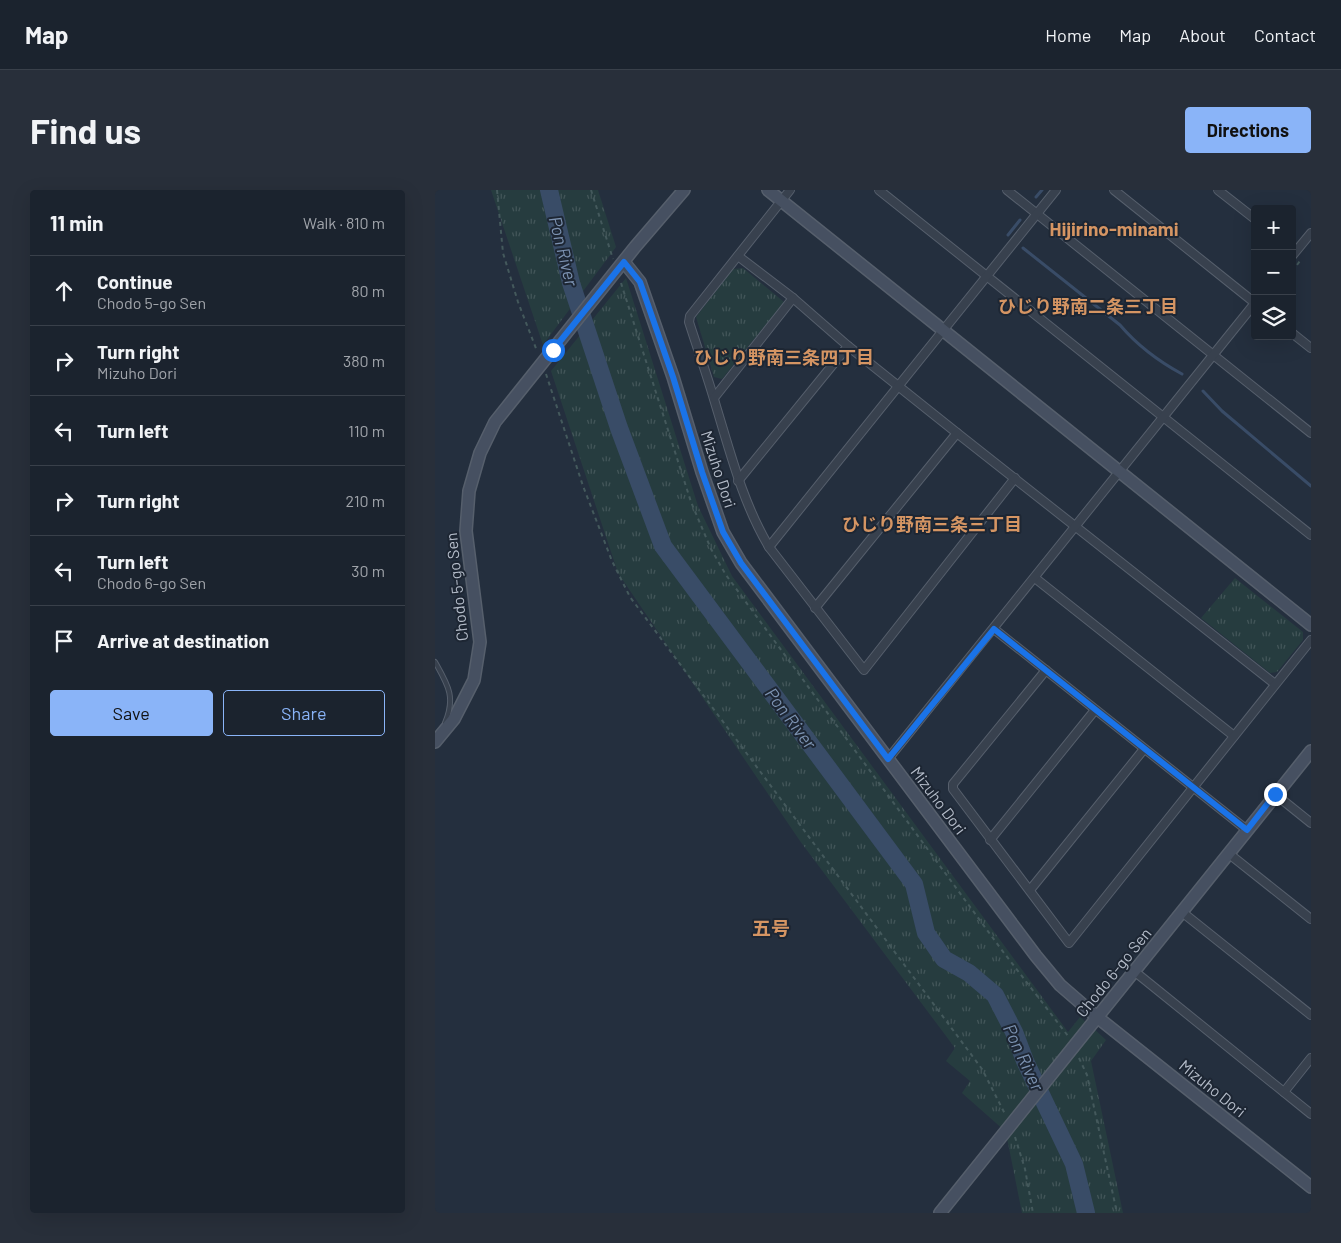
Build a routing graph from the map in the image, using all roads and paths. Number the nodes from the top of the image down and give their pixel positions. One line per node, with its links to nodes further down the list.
1 (497, 190): 27 (path)
2 (591, 190): 17 (path)
3 (684, 190): 17 (street, Chodo 5-go Sen)
4 (768, 190): 11 (street)
5 (790, 190): 11 (street)
6 (879, 190): 18 (street)
7 (1007, 190): 12 (street)
8 (1056, 190): 12 (street)
9 (1114, 190): 20 (street)
10 (1218, 190): 13 (street)
11 (781, 201): 16 (street); 22 (street)
12 (1037, 215): 18 (street); 26 (street)
13 (1251, 216)
14 (1311, 233): 15 (street)
15 (1295, 250)
16 (738, 256): 19 (street); 29 (street)
17 (618, 270): 27 (street, Chodo 5-go Sen); 52 (street, Mizuho Dori)
18 (987, 276): 22 (street); 30 (street)
19 (793, 298): 24 (street); 29 (street)
20 (1251, 300)
21 (1251, 308): 26 (street)
22 (943, 331): 28 (street); 33 (street)
23 (1296, 336): 25 (street)
24 (848, 346): 28 (street); 35 (street)
25 (1311, 348)
26 (1213, 355): 30 (street); 32 (street)
27 (542, 364): 49 (street, Chodo 5-go Sen); 69 (path)
28 (899, 386): 31 (street); 38 (street)
29 (714, 398): 35 (street)
30 (1164, 418): 33 (street); 37 (street)
31 (957, 433): 34 (street); 40 (street)
32 (1311, 433)
33 (1120, 472): 36 (street); 41 (street)
34 (1015, 478): 36 (street); 40 (street)
35 (738, 481): 38 (street)
36 (1077, 526): 39 (street); 46 (street)
37 (1311, 535)
38 (769, 547): 40 (street)
39 (1035, 578): 42 (street); 48 (street)
40 (815, 608)
41 (1311, 625)
42 (994, 629): 45 (street); 52 (street)
43 (1311, 640): 46 (street)
44 (435, 662): 49 (lane)
45 (1046, 670): 47 (street); 57 (street)
46 (1275, 684): 48 (street)
47 (1095, 710): 50 (street); 57 (street)
48 (1234, 736): 53 (street)
49 (437, 739)
50 (1144, 749): 53 (street); 59 (street)
51 (1311, 750): 54 (street, Chodo 6-go Sen)
52 (888, 759): 64 (street, Mizuho Dori)
53 (1193, 788): 56 (street); 59 (street)
54 (1275, 794): 55 (street); 56 (street, Chodo 6-go Sen)
55 (1311, 823)
56 (1247, 830): 58 (street, Chodo 6-go Sen)
57 (990, 840): 59 (street)
58 (1228, 853): 60 (street, Chodo 6-go Sen); 61 (street)
59 (1030, 890)
60 (1182, 912): 62 (street, Chodo 6-go Sen); 63 (street)
61 (1311, 919)
62 (1134, 971): 64 (street, Chodo 6-go Sen); 67 (street)
63 (1311, 1015)
64 (1097, 1016): 65 (street, Chodo 6-go Sen); 70 (street, Mizuho Dori)
65 (1072, 1048): 69 (street, Chodo 6-go Sen); 73 (path)
66 (1311, 1058): 67 (street)
67 (1284, 1092): 68 (street)
68 (1311, 1114)
69 (1012, 1122): 71 (street, Chodo 6-go Sen); 72 (path)
70 (1311, 1187)
71 (940, 1213)
72 (1033, 1213)
73 (1117, 1213)

